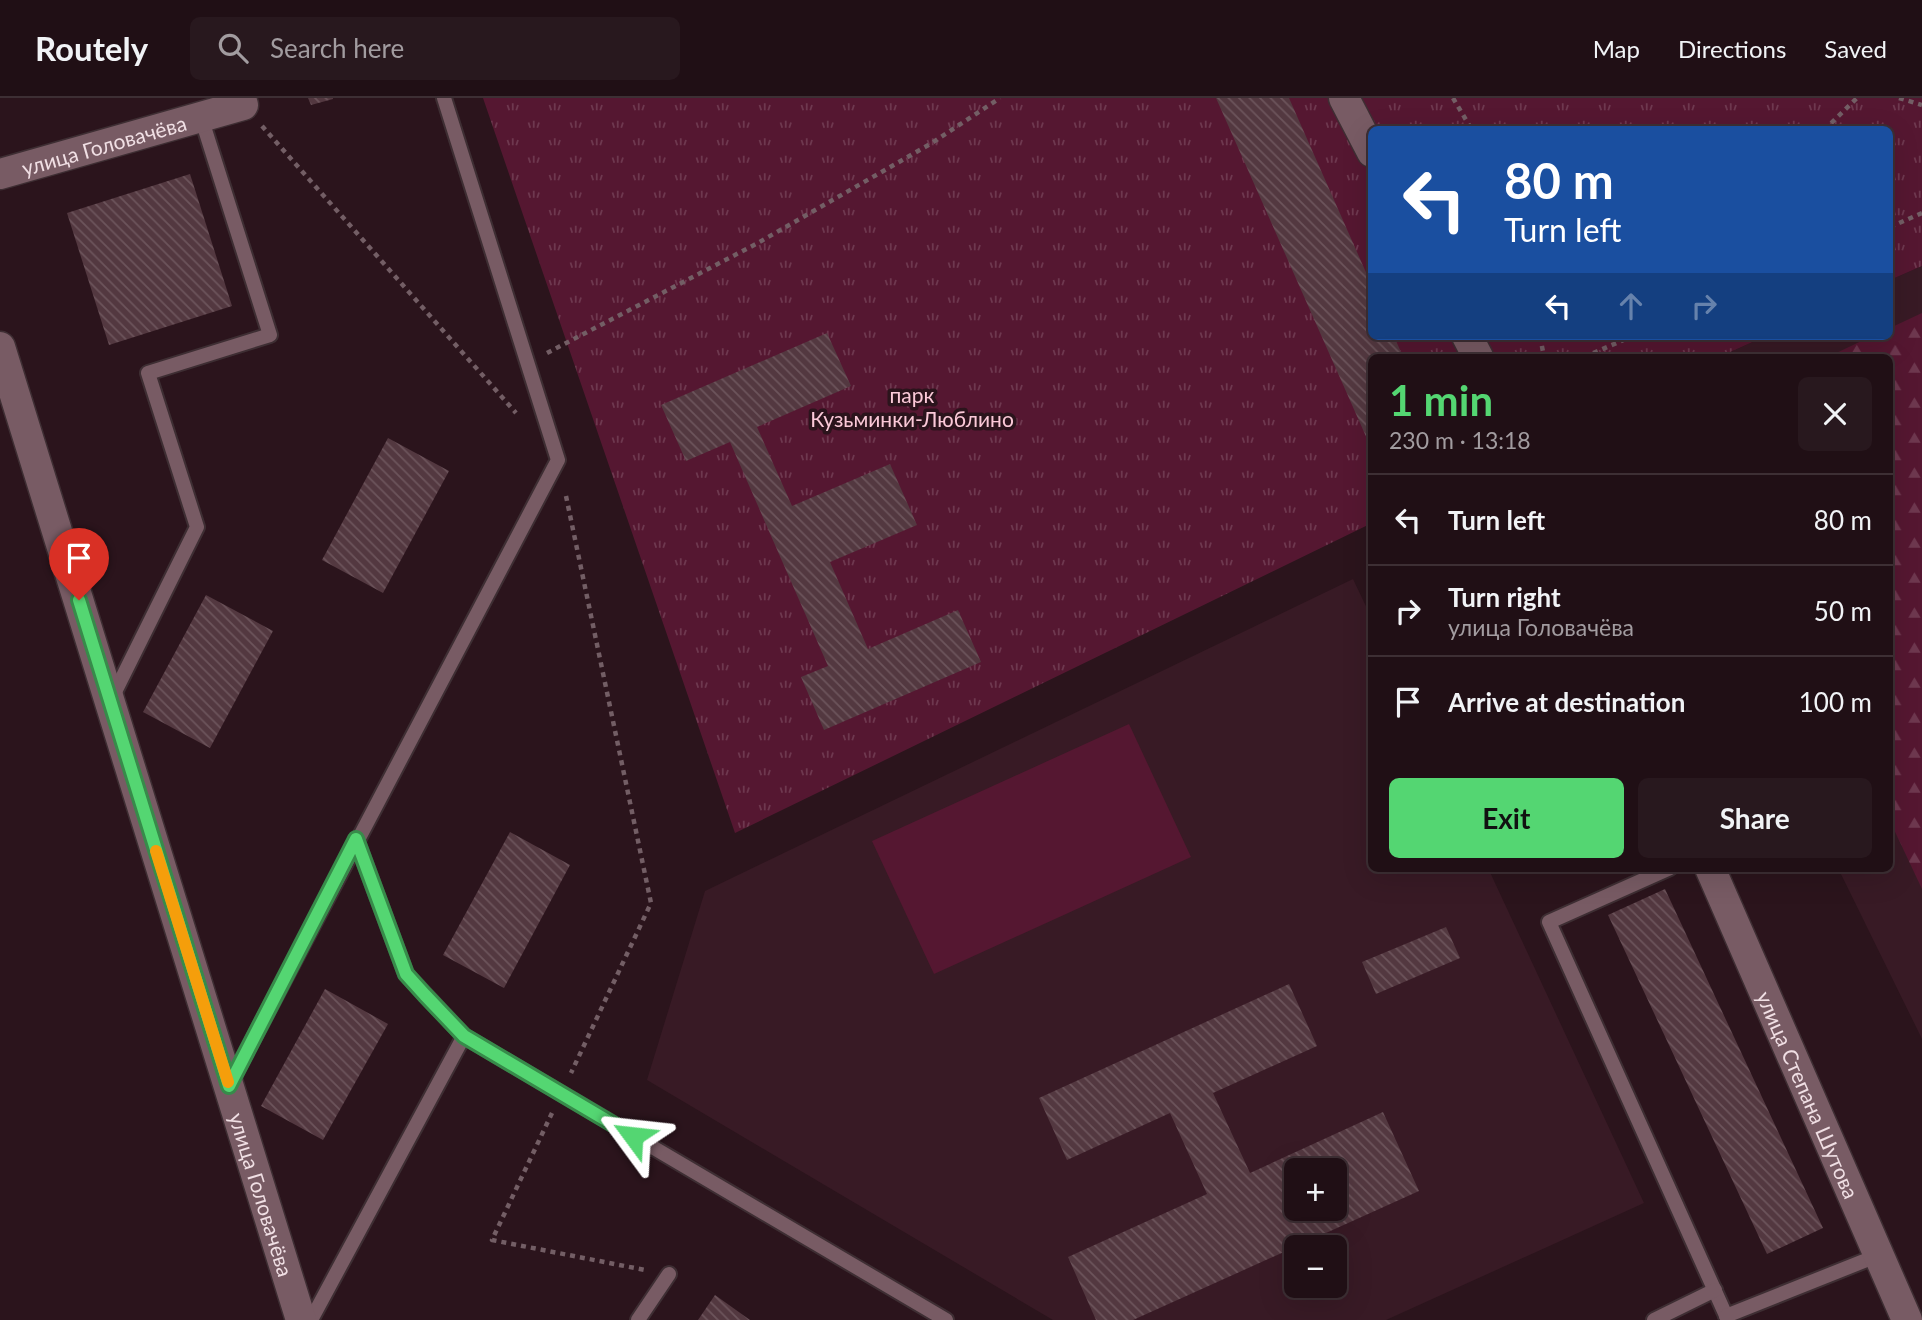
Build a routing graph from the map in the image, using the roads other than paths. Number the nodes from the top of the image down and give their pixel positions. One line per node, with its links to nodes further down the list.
1 (444, 98): 9 (lane)
2 (1344, 98): 5 (street)
3 (242, 101): 4 (street, улица Головачёва)
4 (201, 117): 6 (street, улица Головачёва); 8 (lane)
5 (1368, 144)
6 (0, 174)
7 (0, 347): 8 (street, улица Головачёва)
8 (110, 702): 13 (street, улица Головачёва)
9 (356, 839): 12 (lane); 13 (lane)
10 (1661, 872): 16 (lane)
11 (1712, 872): 14 (street, улица Степана Шутова)
12 (464, 1036): 19 (lane); 21 (lane)
13 (229, 1086): 18 (street, улица Головачёва)
14 (1879, 1255): 17 (lane); 23 (street, улица Степана Шутова)
15 (669, 1275): 20 (lane)
16 (1715, 1290): 17 (lane); 22 (lane)
17 (1727, 1318)
18 (301, 1320)
19 (311, 1320)
20 (638, 1320)
21 (946, 1320)
22 (1654, 1320)
23 (1907, 1320)

